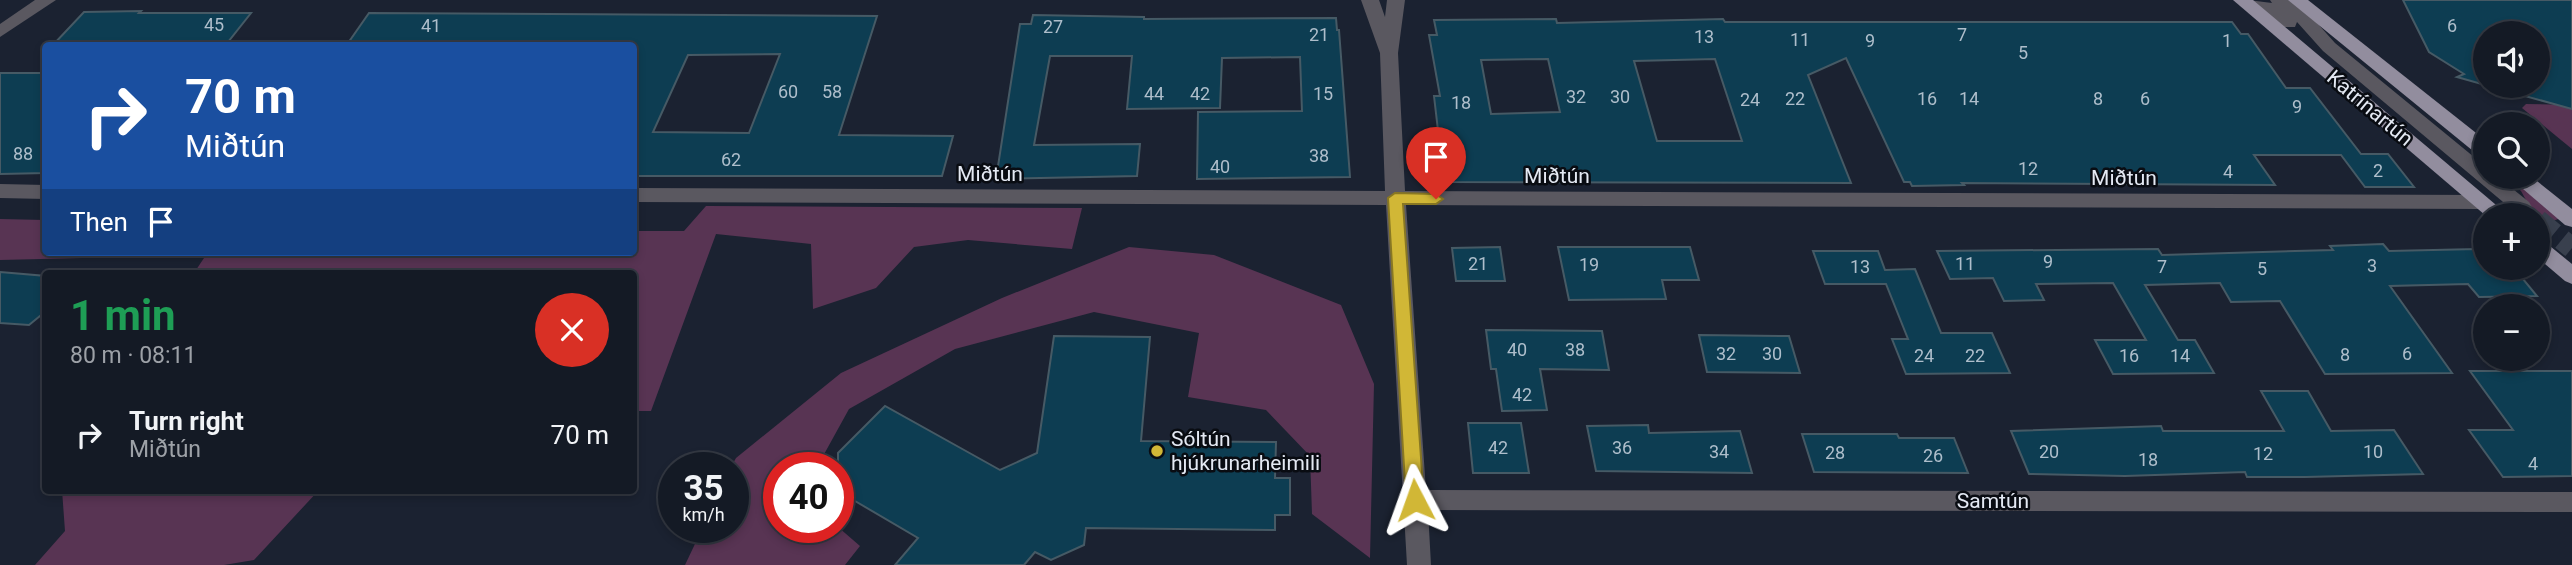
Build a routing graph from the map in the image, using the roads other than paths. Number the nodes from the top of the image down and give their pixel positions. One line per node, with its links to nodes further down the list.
1 (47, 0): 8 (street)
2 (1370, 0): 10 (street)
3 (1396, 0): 10 (street)
4 (2242, 0): 19 (main road, Katrínartún)
5 (2258, 0): 9 (street)
6 (2279, 0): 9 (street)
7 (2297, 0): 11 (main road, Katrínartún)
8 (0, 32)
9 (2329, 47): 12 (street)
10 (1389, 53): 18 (street)
11 (2473, 139)
12 (2473, 167)
13 (2500, 189): 20 (street)
14 (2534, 189): 21 (main road)
15 (0, 191): 16 (street)
16 (42, 192)
17 (637, 195): 18 (street, Miðtún)
18 (1395, 198): 19 (street, Miðtún); 24 (street)
19 (2481, 202)
20 (2517, 203)
21 (2572, 220)
22 (2550, 257): 23 (main road)
23 (2572, 275)
24 (1415, 500): 25 (street, Samtún); 26 (street)
25 (2572, 502)
26 (1419, 565)

